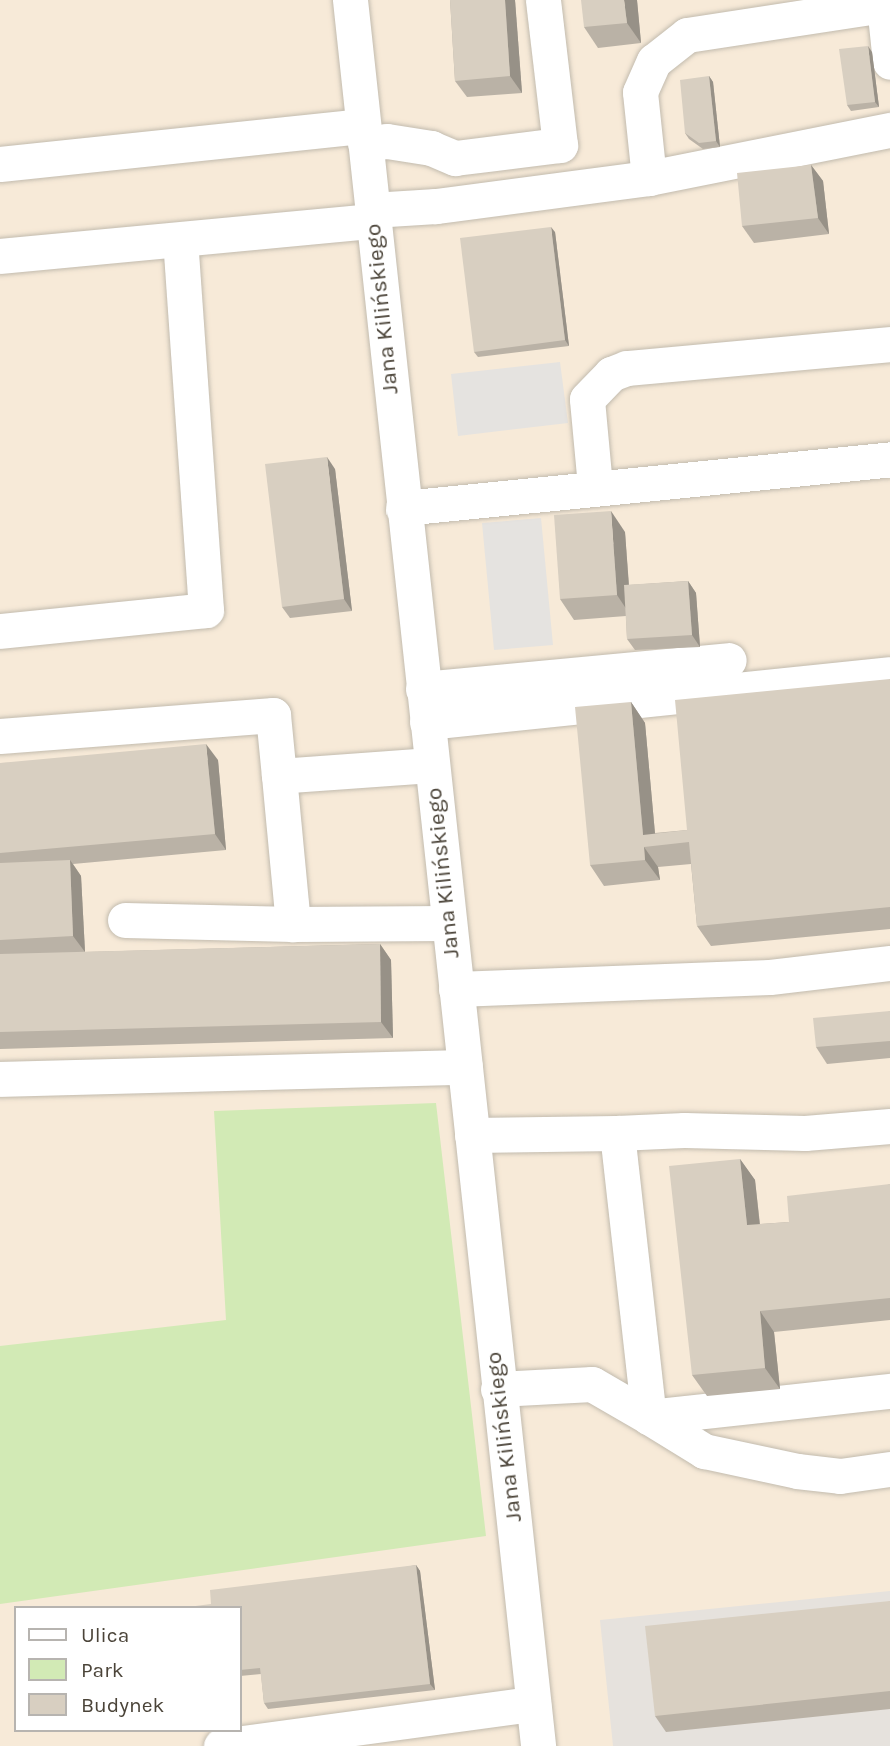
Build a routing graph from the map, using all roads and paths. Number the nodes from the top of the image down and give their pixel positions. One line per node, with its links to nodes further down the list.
1 (350, 0): 6 (street, Jana Kilińskiego)
2 (544, 0): 6 (street)
3 (884, 2): 4 (street); 8 (street)
4 (890, 62)
5 (890, 130): 8 (street)
6 (364, 135): 7 (street); 9 (street, Jana Kilińskiego)
7 (0, 164)
8 (649, 178): 9 (street)
9 (372, 216): 10 (street); 15 (street, Jana Kilińskiego)
10 (180, 240): 11 (street); 16 (street)
11 (0, 256)
12 (890, 344): 14 (street)
13 (890, 459): 14 (street)
14 (595, 486): 15 (street)
15 (403, 508): 19 (street, Jana Kilińskiego)
16 (0, 631)
17 (729, 660): 19 (street)
18 (890, 674): 19 (street)
19 (425, 706): 21 (street, Jana Kilińskiego)
20 (0, 736): 22 (street)
21 (432, 765): 22 (street); 24 (street, Jana Kilińskiego)
22 (279, 775): 25 (street)
23 (125, 920): 25 (street)
24 (448, 923): 25 (street); 27 (street, Jana Kilińskiego)
25 (293, 924)
26 (890, 963): 27 (street)
27 (456, 989): 28 (street, Jana Kilińskiego)
28 (465, 1067): 29 (street); 32 (street, Jana Kilińskiego)
29 (0, 1079)
30 (890, 1126): 31 (street)
31 (617, 1133): 32 (street); 35 (street)
32 (472, 1135): 33 (street, Jana Kilińskiego)
33 (498, 1390): 35 (street); 37 (street, Jana Kilińskiego)
34 (890, 1391): 35 (street)
35 (649, 1417): 36 (street)
36 (890, 1469)
37 (533, 1704): 38 (street); 39 (street, Jana Kilińskiego)
38 (221, 1746)
39 (538, 1746)

